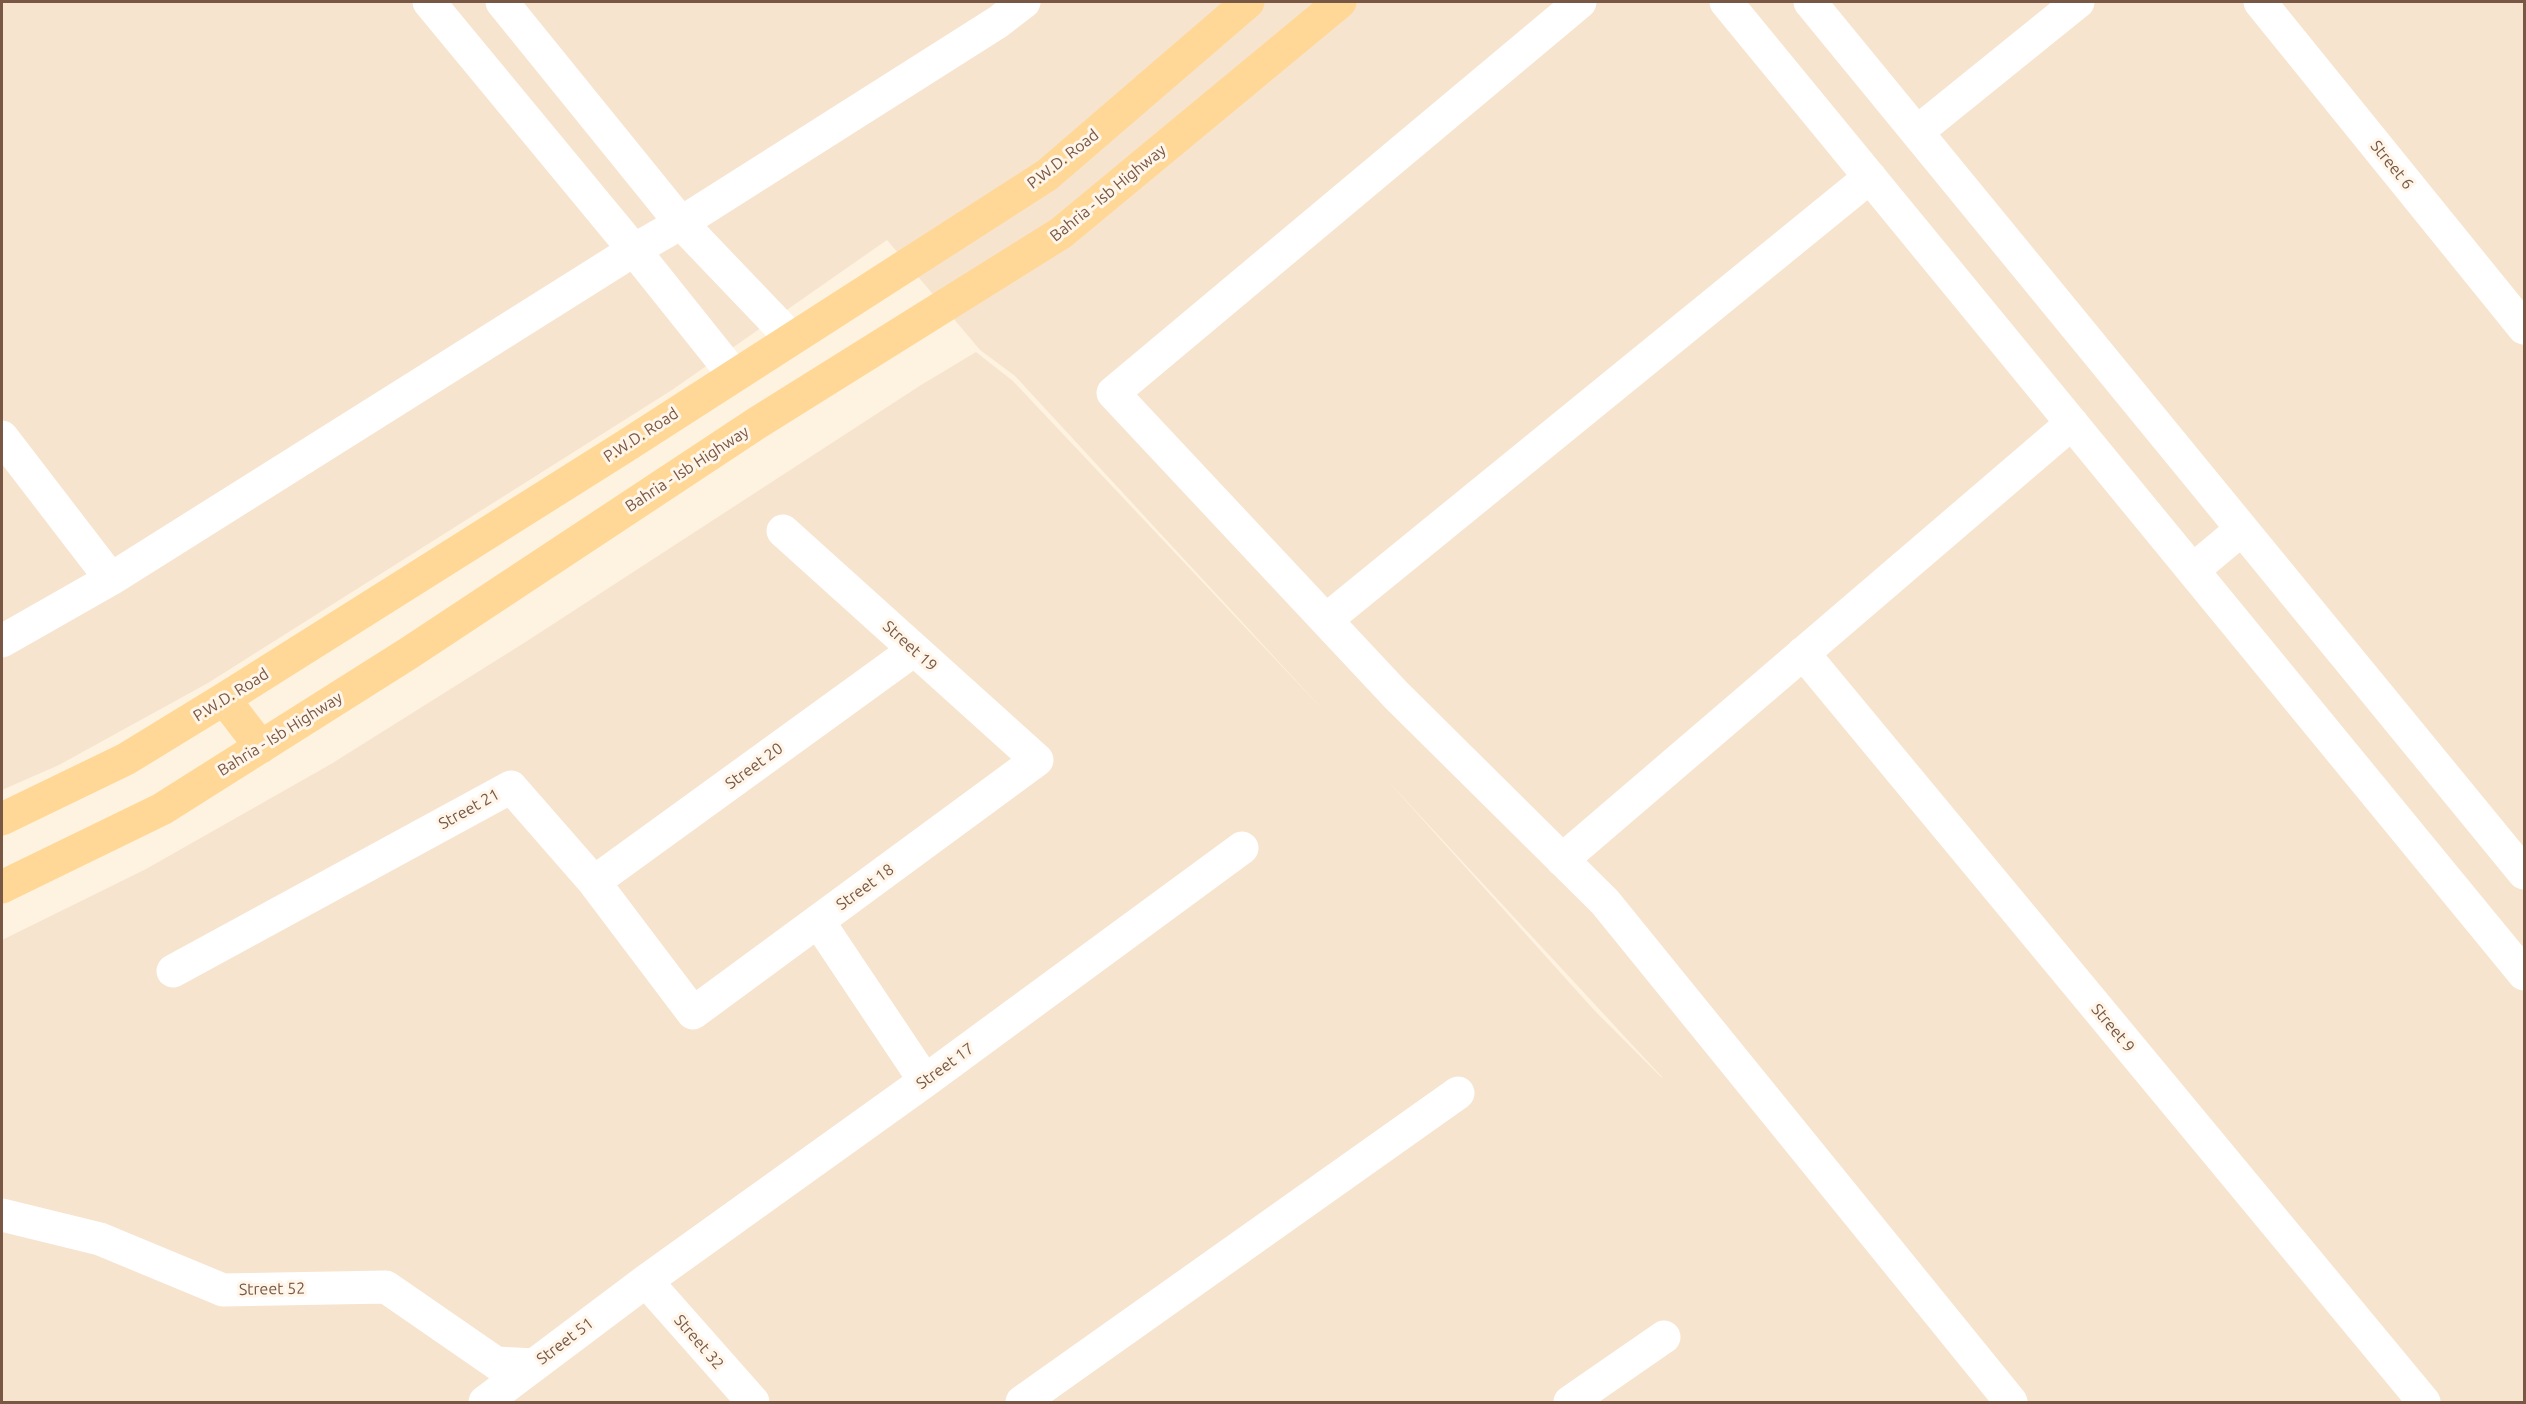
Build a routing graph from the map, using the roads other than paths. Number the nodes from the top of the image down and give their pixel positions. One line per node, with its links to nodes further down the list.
1 (429, 2): 14 (street)
2 (503, 2): 13 (street)
3 (1024, 2): 13 (street)
4 (1248, 2): 16 (main road, P.W.D. Road)
5 (1340, 2): 29 (main road, Bahria - Isb Highway)
6 (1580, 2): 24 (street)
7 (1726, 2): 12 (street)
8 (1810, 2): 11 (street)
9 (2078, 2): 11 (street)
10 (2260, 2): 15 (street, Street 6)
11 (1917, 132): 20 (street)
12 (1870, 177): 18 (street); 24 (street)
13 (681, 224): 14 (street); 16 (street)
14 (634, 250): 17 (street); 23 (street)
15 (2524, 328)
16 (792, 338): 17 (main road, P.W.D. Road)
17 (734, 375): 28 (main road, P.W.D. Road)
18 (2072, 423): 22 (street); 27 (street)
19 (2, 437): 23 (street)
20 (2242, 529): 22 (street); 34 (street)
21 (783, 531): 26 (street, Street 19)
22 (2193, 570): 39 (street)
23 (111, 579): 25 (street)
24 (1326, 620): 33 (street)
25 (2, 641)
26 (914, 650): 30 (street, Street 19); 35 (street, Street 20)
27 (1803, 653): 33 (street); 52 (street, Street 9)
28 (224, 699): 29 (main road); 31 (main road, P.W.D. Road)
29 (261, 747): 36 (main road, Bahria - Isb Highway)
30 (1037, 760): 37 (street, Street 18)
31 (2, 819)
32 (1242, 848): 41 (street, Street 17)
33 (1562, 860): 51 (street)
34 (2524, 873)
35 (594, 882): 38 (street, Street 21); 40 (street, Street 21)
36 (2, 887)
37 (818, 921): 40 (street, Street 18); 41 (street)
38 (173, 970)
39 (2524, 974)
40 (693, 1013)
41 (926, 1081): 44 (street, Street 17)
42 (1458, 1093): 49 (street)
43 (2, 1215): 46 (street, Street 52)
44 (646, 1281): 46 (street, Street 51); 48 (street, Street 32)
45 (1664, 1336): 50 (street)
46 (534, 1365): 47 (street, Street 51)
47 (485, 1402)
48 (753, 1402)
49 (1022, 1402)
50 (1570, 1402)
51 (2011, 1402)
52 (2424, 1402)

